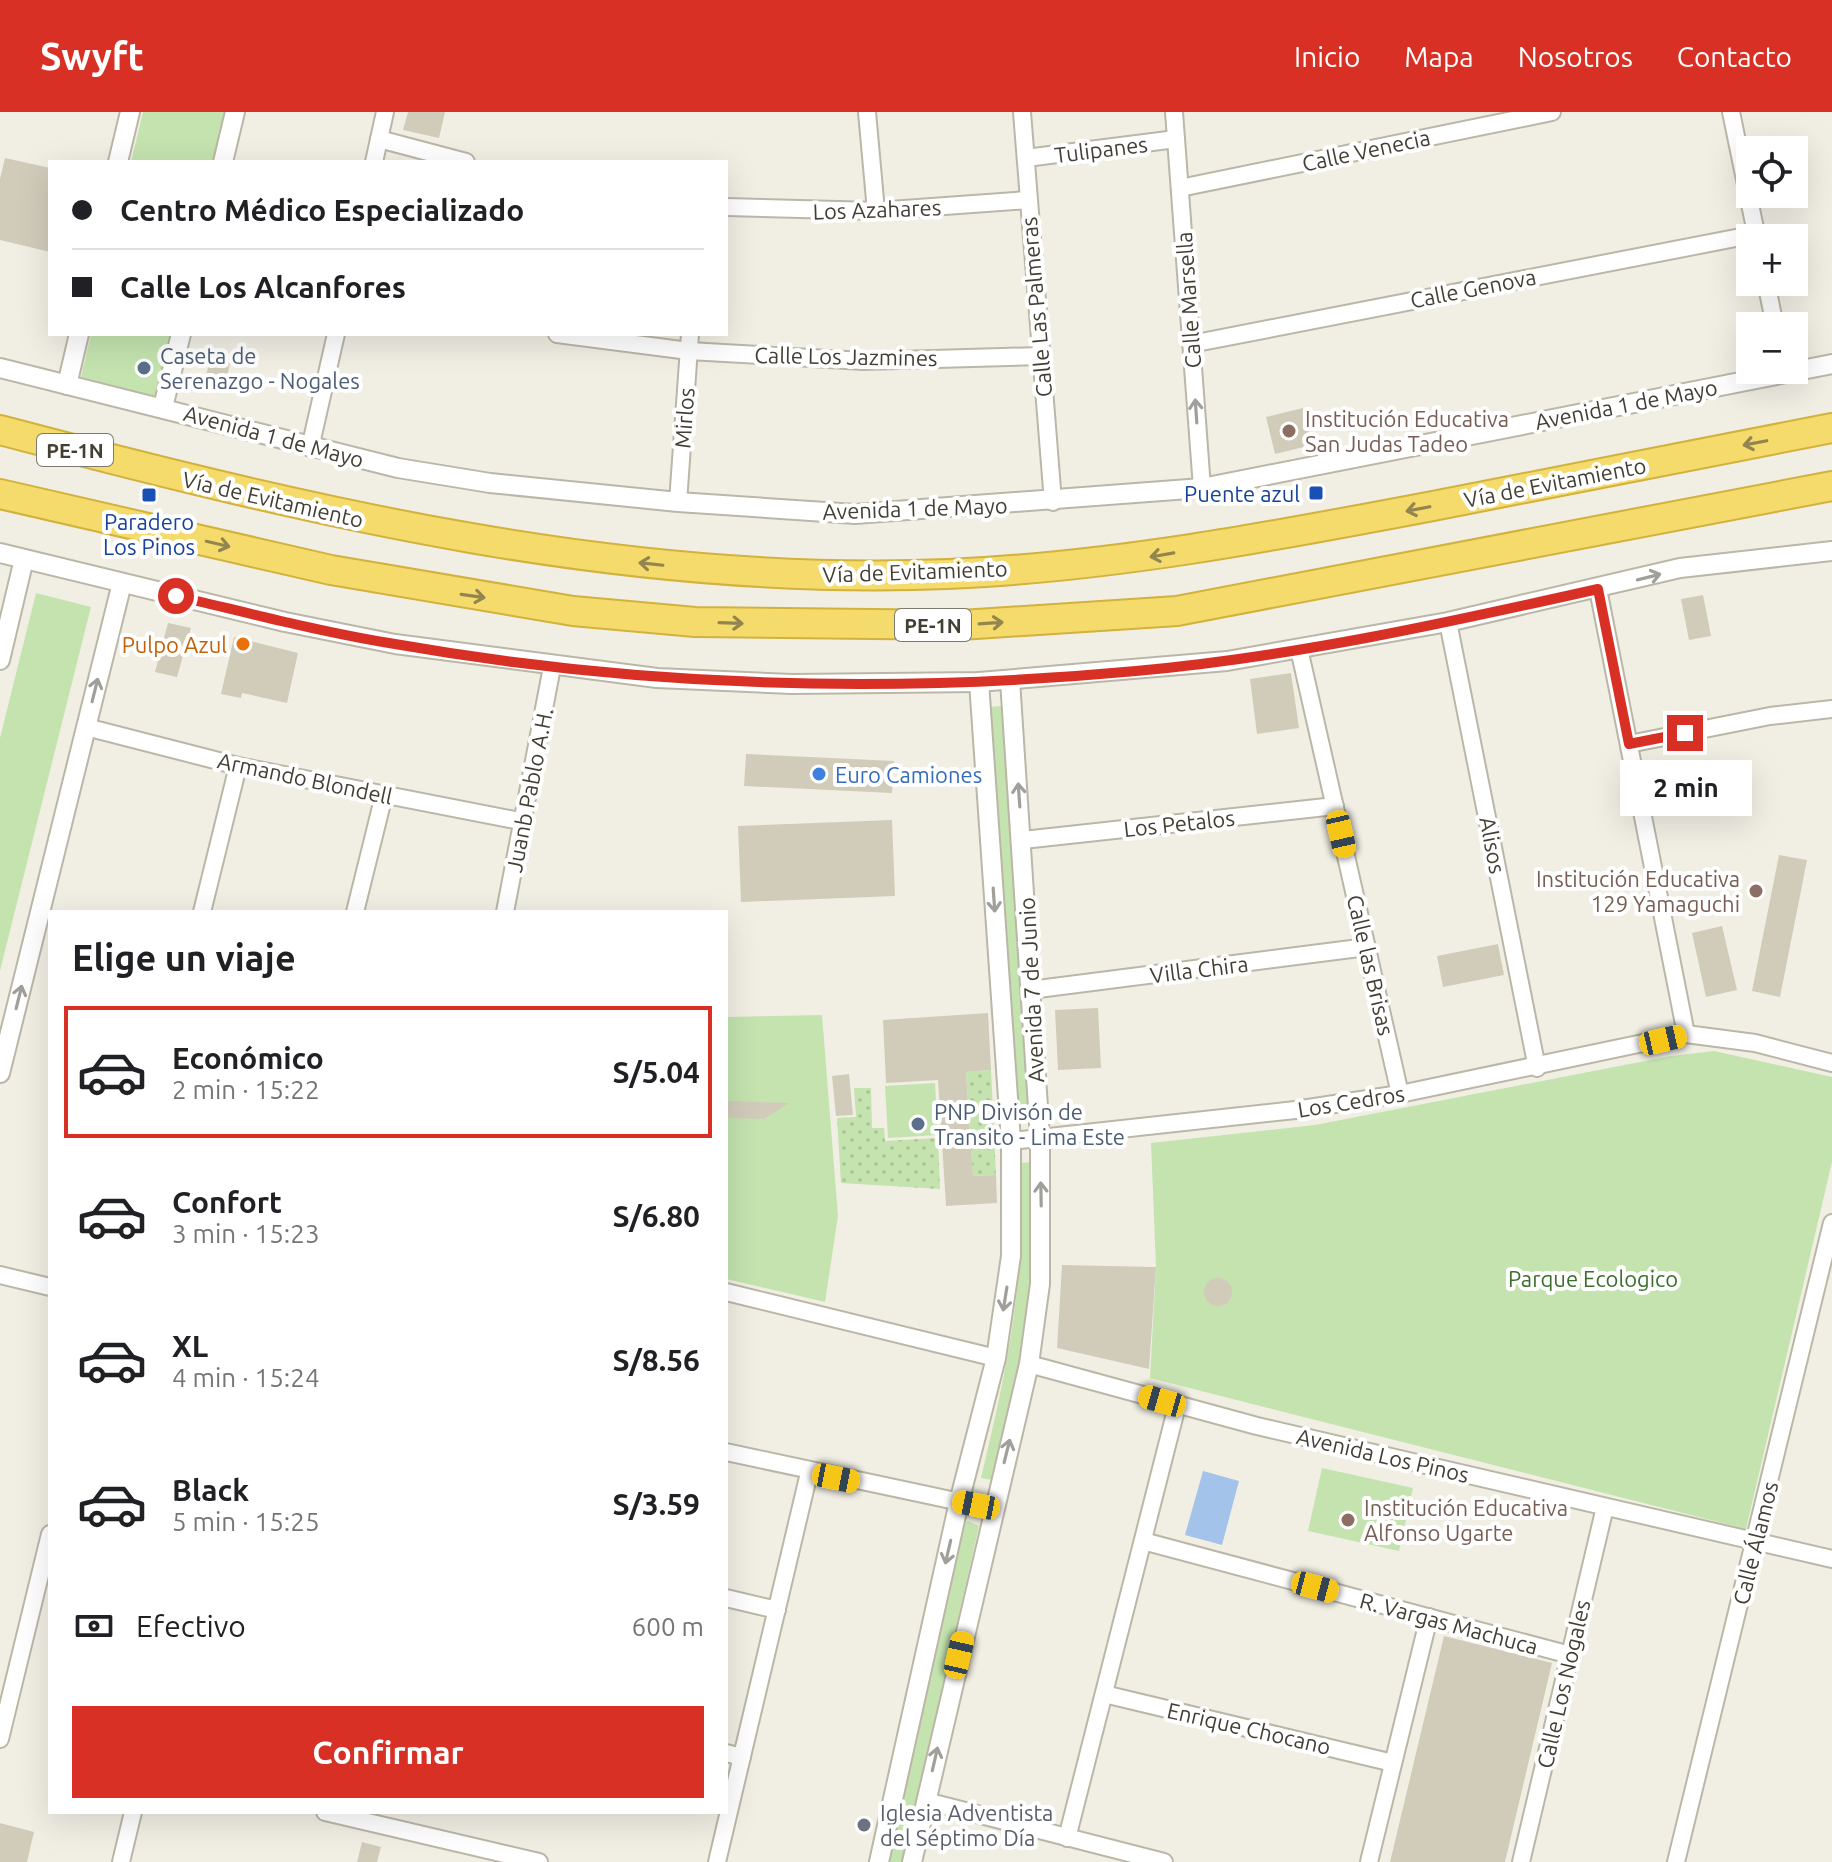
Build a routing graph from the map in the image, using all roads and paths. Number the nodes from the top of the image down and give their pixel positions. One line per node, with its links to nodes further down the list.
1 (129, 112): 12 (street)
2 (235, 112): 13 (street)
3 (385, 112): 9 (street)
4 (867, 112): 19 (street)
5 (1022, 112): 11 (street, Calle Las Palmeras)
6 (1174, 112): 10 (street, Calle Marsella)
7 (1552, 112): 16 (street, Calle Venecia)
8 (1731, 112): 20 (street)
9 (379, 139): 14 (street); 15 (street)
10 (1176, 139): 11 (street, Tulipanes); 16 (street, Calle Marsella)
11 (1026, 158): 17 (street, Calle Las Palmeras)
12 (118, 160)
13 (223, 160)
14 (374, 160)
15 (458, 160)
16 (1180, 188): 27 (street, Calle Marsella)
17 (1028, 200): 19 (street, Los Azahares); 29 (street, Calle Las Palmeras)
18 (728, 207): 19 (street, Los Azahares)
19 (876, 211)
20 (1754, 224)
21 (1736, 240): 27 (street, Calle Genova)
22 (79, 336): 34 (street)
23 (181, 336): 35 (street)
24 (336, 336): 38 (street)
25 (573, 336): 28 (street, Calle Los Jazmines)
26 (690, 336): 28 (street, Mirlos)
27 (1191, 344): 40 (street, Calle Marsella, one-way to 27)
28 (689, 351): 29 (street, Calle Los Jazmines); 42 (street, Mirlos)
29 (1040, 356): 43 (street, Calle Las Palmeras)
30 (1832, 364): 32 (street, Avenida 1 de Mayo)
31 (0, 368): 34 (street, Avenida 1 de Mayo)
32 (1808, 368)
33 (1736, 381): 40 (street, Avenida 1 de Mayo)
34 (67, 385): 35 (street, Avenida 1 de Mayo)
35 (163, 407): 38 (street, Avenida 1 de Mayo)
36 (1832, 428): 37 (highway, Vía de Evitamiento / PE-1N, one-way to 37)
37 (0, 430)
38 (310, 448): 42 (street, Avenida 1 de Mayo)
39 (1832, 486): 41 (highway, PE-1N, one-way to 39)
40 (1202, 488): 43 (street, Avenida 1 de Mayo)
41 (0, 494)
42 (678, 502): 43 (street, Avenida 1 de Mayo)
43 (1053, 502)
44 (1832, 551): 48 (street, one-way to 44)
45 (0, 553): 46 (street)
46 (24, 559): 47 (street); 51 (street)
47 (122, 583): 52 (street); 56 (street, one-way to 47)
48 (1598, 589): 49 (street); 57 (street)
49 (1448, 622): 50 (street); 71 (street, Alisos)
50 (1299, 649): 53 (street); 60 (street, Calle las Brisas)
51 (0, 660)
52 (552, 667): 54 (street); 61 (street, Juanb Pablo A.H.)
53 (1010, 680): 54 (street); 62 (street, Avenida 7 de Junio, one-way to 53)
54 (979, 682): 74 (street, Avenida 7 de Junio, one-way to 74)
55 (1832, 709): 57 (street)
56 (86, 727): 58 (street, Armando Blondell); 70 (street, one-way to 56)
57 (1629, 744): 68 (street)
58 (238, 766): 59 (street, Armando Blondell); 63 (street)
59 (384, 795): 61 (street, Armando Blondell); 64 (street)
60 (1335, 806): 62 (street, Los Petalos); 66 (street, Calle las Brisas)
61 (525, 822): 65 (street, Juanb Pablo A.H.)
62 (1023, 840): 67 (street, Avenida 7 de Junio)
63 (202, 910)
64 (355, 910)
65 (505, 910)
66 (1367, 947): 67 (street, Villa Chira); 72 (street, Calle las Brisas)
67 (1030, 990): 73 (street, Avenida 7 de Junio)
68 (1686, 1034): 69 (street); 71 (street, Los Cedros)
69 (1832, 1063)
70 (1, 1065)
71 (1537, 1068): 72 (street, Los Cedros)
72 (1400, 1094): 73 (street, Los Cedros)
73 (1040, 1138): 74 (street, Los Cedros); 80 (street, Avenida 7 de Junio, one-way to 73)
74 (1011, 1141): 79 (street, Avenida 7 de Junio, one-way to 79)
75 (1832, 1223): 88 (street, Calle Álamos)
76 (0, 1275): 77 (street)
77 (48, 1287)
78 (728, 1292): 79 (street)
79 (996, 1358): 84 (street, Avenida 7 de Junio)
80 (1029, 1364): 81 (street, Avenida Los Pinos); 86 (street, Avenida 7 de Junio, one-way to 80)
81 (1177, 1406): 85 (street, Avenida Los Pinos); 87 (street)
82 (728, 1453): 83 (street)
83 (809, 1473): 84 (street); 92 (street)
84 (959, 1502): 86 (street); 108 (street, Avenida 7 de Junio, one-way to 108)
85 (1605, 1507): 88 (street, Avenida Los Pinos); 94 (street, Calle Los Nogales)
86 (993, 1509): 100 (street, Avenida 7 de Junio, one-way to 86)
87 (1143, 1541): 93 (street, R. Vargas Machuca); 95 (street)
88 (1756, 1541): 90 (street, Avenida Los Pinos); 113 (street, Calle Álamos)
89 (48, 1542): 96 (street)
90 (1832, 1559)
91 (728, 1598): 92 (street)
92 (777, 1610): 97 (street)
93 (1429, 1617): 94 (street, R. Vargas Machuca); 98 (street)
94 (1570, 1655): 112 (street, Calle Los Nogales)
95 (1104, 1694): 98 (street, Enrique Chocano); 104 (street)
96 (0, 1739)
97 (734, 1755): 99 (street)
98 (1393, 1763): 111 (street)
99 (728, 1793)
100 (926, 1801): 104 (street); 109 (street, Avenida 7 de Junio)
101 (133, 1814): 105 (street)
102 (334, 1814): 106 (street)
103 (725, 1814): 107 (street)
104 (1067, 1838): 110 (street)
105 (121, 1862)
106 (539, 1862)
107 (717, 1862)
108 (879, 1862)
109 (912, 1862)
110 (1164, 1862)
111 (1369, 1862)
112 (1521, 1862)
113 (1676, 1862)

